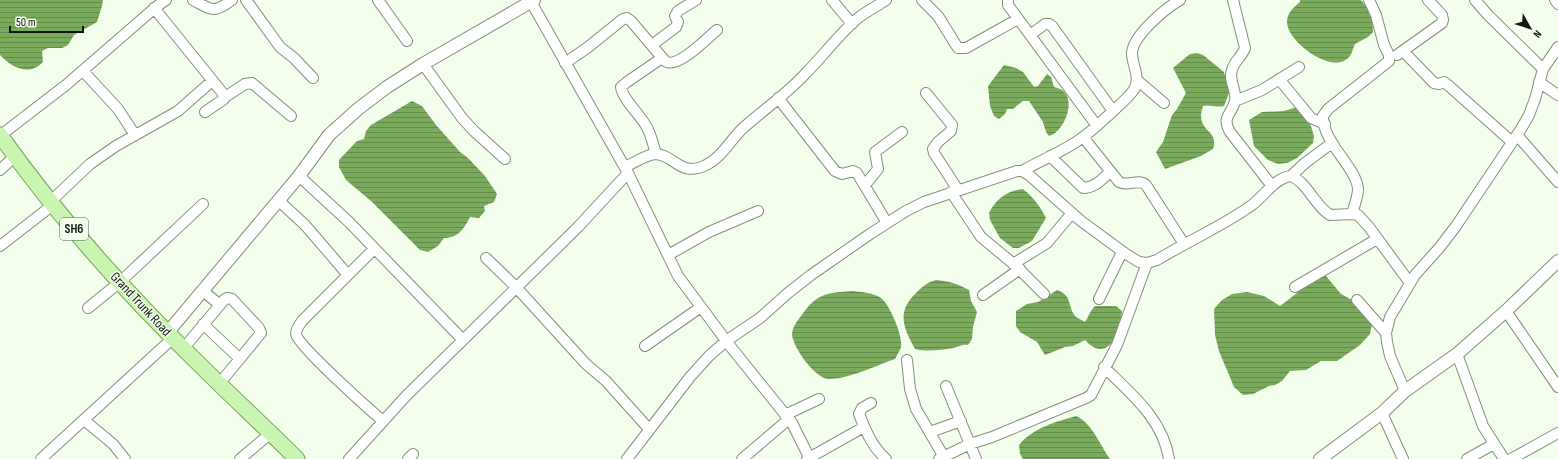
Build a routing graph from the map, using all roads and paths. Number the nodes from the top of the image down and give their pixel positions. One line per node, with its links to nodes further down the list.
1 (193, 0): 2 (street)
2 (232, 0)
3 (246, 0): 35 (street)
4 (378, 0): 24 (street)
5 (696, 0): 25 (street)
6 (832, 0): 21 (street)
7 (886, 0): 21 (street)
8 (922, 0): 20 (street)
9 (1008, 0): 20 (street)
10 (1180, 0): 37 (street)
11 (1233, 0): 44 (street)
12 (1369, 0): 29 (street)
13 (1428, 0): 27 (street)
14 (1475, 0): 33 (street)
15 (1555, 0): 18 (street)
16 (163, 1): 19 (street)
17 (531, 1): 30 (street); 31 (street)
18 (1558, 4)
19 (154, 8): 34 (street); 38 (street)
20 (1018, 19): 23 (street)
21 (852, 24): 43 (street)
22 (717, 30): 28 (street)
23 (1030, 35): 46 (street); 50 (street)
24 (407, 42)
25 (652, 45): 28 (street); 30 (street)
26 (1558, 47): 33 (street)
27 (1402, 51): 29 (street); 55 (street)
28 (662, 58): 57 (street)
29 (1389, 61): 49 (street)
30 (565, 63): 62 (street)
31 (423, 64): 60 (street); 65 (street)
32 (1299, 67): 36 (street)
33 (1543, 69): 39 (street)
34 (83, 71): 52 (street); 53 (street)
35 (313, 78)
36 (1279, 79): 44 (street); 49 (street)
37 (1137, 80): 45 (street); 46 (street)
38 (212, 81): 42 (street); 53 (street)
39 (1539, 82): 41 (street); 55 (street)
40 (926, 93): 70 (street)
41 (1558, 95)
42 (225, 97): 47 (street); 48 (street)
43 (778, 98): 57 (street); 68 (street)
44 (1235, 101): 69 (street)
45 (1164, 103)
46 (1113, 111): 50 (street)
47 (205, 112)
48 (291, 116)
49 (1325, 124): 56 (street)
50 (1097, 126): 54 (street)
51 (902, 132): 68 (street)
52 (0, 135): 58 (main road, Grand Trunk Road / SH6)
53 (135, 135): 72 (street)
54 (1083, 137): 59 (street); 64 (street)
55 (1514, 139): 67 (street); 90 (street)
56 (1332, 143): 66 (street); 76 (street)
57 (656, 154): 62 (street)
58 (15, 156): 61 (street); 72 (main road, Grand Trunk Road / SH6)
59 (1050, 156): 63 (street); 64 (street)
60 (505, 159)
61 (0, 170)
62 (626, 170): 83 (street); 92 (street)
63 (1022, 171): 70 (street); 75 (street)
64 (1110, 172): 79 (street)
65 (299, 176): 71 (street); 81 (street)
66 (1291, 176): 69 (street); 76 (street)
67 (1558, 182)
68 (865, 185): 77 (street)
69 (1272, 186): 79 (street)
70 (954, 191): 77 (street); 87 (street)
71 (278, 200): 88 (street); 93 (street)
72 (52, 203): 80 (street); 89 (main road, Grand Trunk Road / SH6)
73 (203, 204): 89 (street)
74 (758, 211): 83 (street)
75 (1072, 213): 82 (street); 87 (street)
76 (1352, 214): 78 (street)
77 (887, 223): 106 (street)
78 (1377, 239): 90 (street); 91 (street)
79 (1184, 244): 86 (street)
80 (0, 246)
81 (374, 249): 88 (street); 105 (street)
82 (1122, 252): 86 (street); 96 (street)
83 (668, 255): 99 (street)
84 (486, 258): 92 (street)
85 (1558, 261): 101 (street)
86 (1147, 263): 111 (street)
87 (1017, 266): 94 (street); 95 (street)
88 (348, 275): 121 (street)
89 (120, 282): 100 (street); 104 (main road, Grand Trunk Road / SH6)
90 (1410, 283): 103 (street)
91 (1294, 287)
92 (516, 288): 105 (street); 124 (street)
93 (202, 291): 98 (street); 104 (street)
94 (1044, 294)
95 (984, 295)
96 (1099, 299)
97 (1357, 300): 103 (street)
98 (220, 305): 102 (street); 109 (street)
99 (701, 307): 106 (street); 107 (street)
100 (88, 308)
101 (1506, 311): 108 (street); 114 (street)
102 (203, 324): 104 (street); 109 (street)
103 (1386, 332): 115 (street)
104 (168, 333): 112 (main road, Grand Trunk Road / SH6); 120 (street)
105 (463, 340): 121 (street)
106 (726, 341): 119 (street); 124 (street)
107 (645, 346)
108 (1457, 354): 115 (street); 129 (street)
109 (240, 359): 112 (street)
110 (907, 360): 125 (street)
111 (1104, 367): 128 (street); 141 (street)
112 (219, 384): 126 (main road, Grand Trunk Road / SH6)
113 (946, 386): 122 (street)
114 (1558, 387)
115 (1406, 392): 118 (street)
116 (820, 399): 119 (street)
117 (871, 403): 123 (street)
118 (1382, 413): 142 (street); 143 (street)
119 (787, 417): 130 (street); 138 (street)
120 (84, 420): 132 (street); 133 (street)
121 (383, 421): 136 (street)
122 (961, 421): 125 (street); 128 (street)
123 (864, 427): 130 (street); 139 (street)
124 (648, 429): 137 (street)
125 (930, 432): 131 (street)
126 (271, 433): 134 (street); 135 (main road, Grand Trunk Road / SH6)
127 (1558, 433): 146 (street)
128 (970, 444): 131 (street); 140 (street)
129 (1494, 444): 144 (street); 145 (street)
130 (809, 458)
131 (942, 458)
132 (41, 459)
133 (125, 459)
134 (240, 459)
135 (297, 459)
136 (349, 459)
137 (626, 459)
138 (742, 459)
139 (886, 459)
140 (976, 459)
141 (1169, 459)
142 (1320, 459)
143 (1403, 459)
144 (1466, 459)
145 (1504, 459)
146 (1511, 459)

